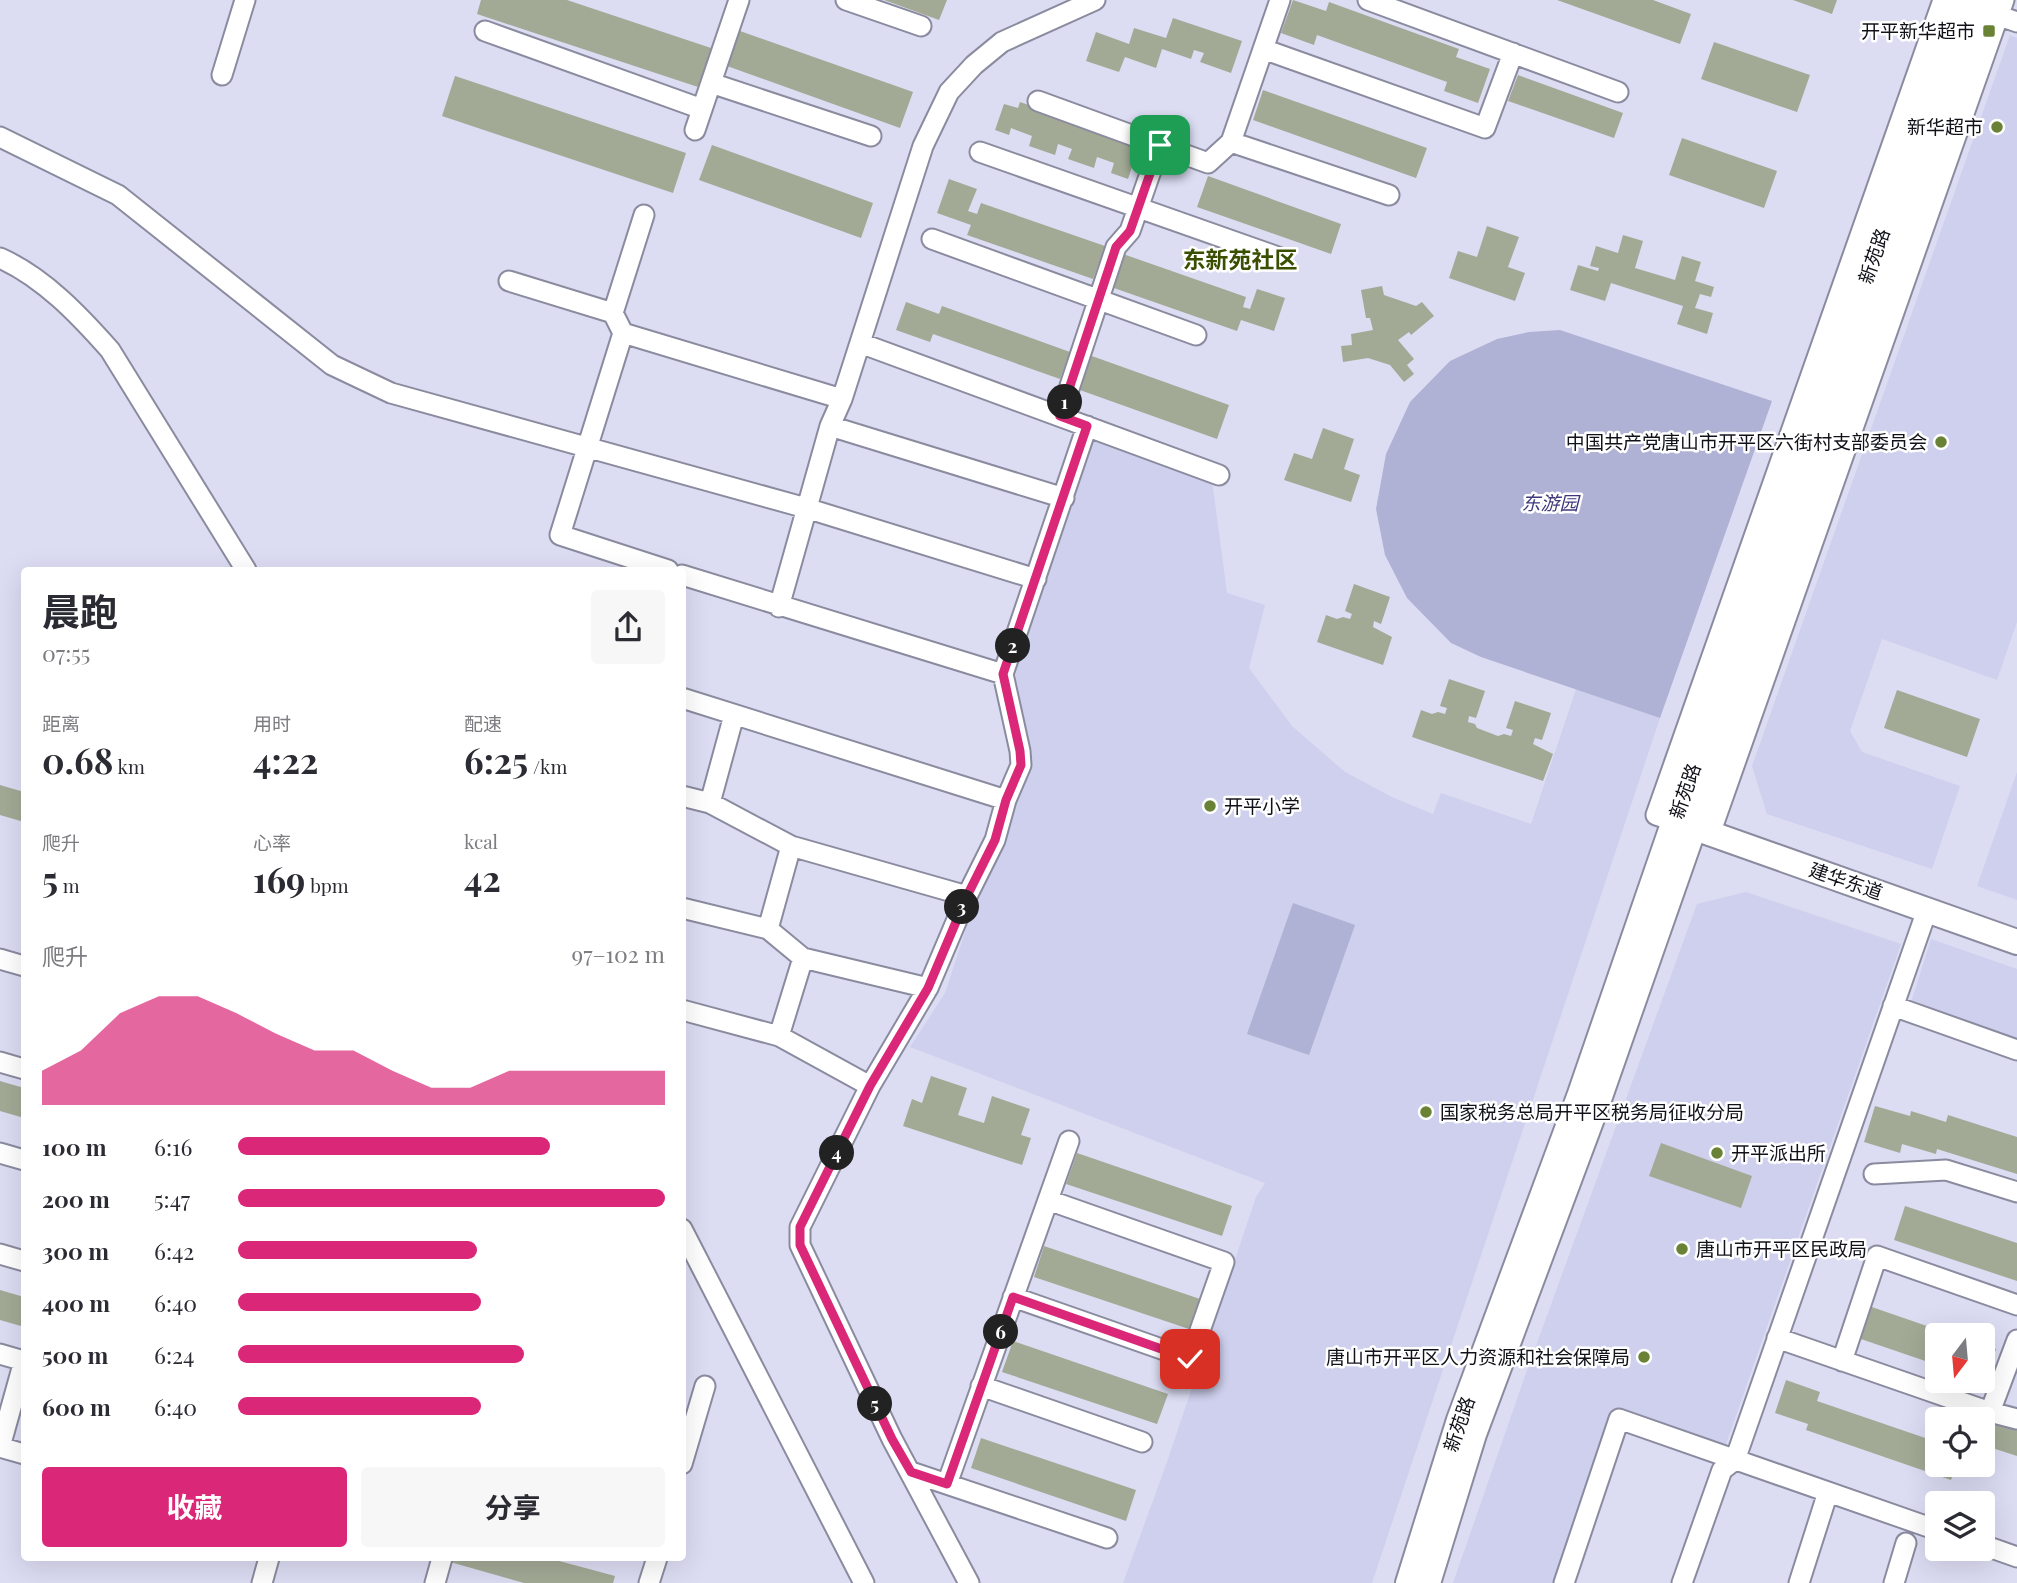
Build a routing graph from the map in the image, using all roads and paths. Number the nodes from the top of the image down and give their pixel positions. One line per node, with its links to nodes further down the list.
1 (245, 0): 13 (street)
2 (737, 0): 14 (street)
3 (846, 0): 9 (street)
4 (1095, 0): 35 (street)
5 (1280, 0): 11 (street)
6 (1368, 0): 12 (street)
7 (1943, 0): 55 (street)
8 (1991, 8): 55 (main road, 新苑路)
9 (921, 26)
10 (485, 31): 17 (street)
11 (1263, 49): 12 (street); 21 (street)
12 (1513, 53): 15 (street)
13 (222, 75)
14 (711, 83): 17 (street); 19 (street)
15 (1618, 92)
16 (1038, 102): 22 (street)
17 (702, 109): 18 (street)
18 (695, 130)
19 (871, 136)
20 (0, 137): 40 (street)
21 (1231, 142): 22 (street); 24 (street)
22 (1160, 145): 25 (street)
23 (980, 152): 25 (street)
24 (1389, 195)
25 (1138, 208): 28 (street); 31 (street)
26 (644, 215): 32 (street)
27 (932, 239): 31 (street)
28 (1278, 257)
29 (0, 258): 44 (street)
30 (509, 281): 32 (street)
31 (1098, 300): 34 (street); 37 (street)
32 (613, 313): 33 (street)
33 (623, 333): 36 (street); 40 (street)
34 (1196, 335)
35 (860, 343): 36 (street); 37 (street)
36 (842, 399): 38 (street)
37 (1060, 416): 39 (street)
38 (830, 426): 42 (street); 43 (street)
39 (1087, 426): 41 (street); 42 (street)
40 (586, 447): 43 (street); 45 (street)
41 (1219, 475)
42 (1064, 498): 47 (street)
43 (806, 508): 47 (street); 48 (street)
44 (244, 567)
45 (659, 567)
46 (686, 576): 48 (street)
47 (1036, 579): 49 (street)
48 (779, 607): 49 (street)
49 (1003, 674): 53 (street)
50 (686, 699): 51 (street)
51 (734, 715): 53 (street); 54 (street)
52 (686, 797): 54 (street)
53 (1006, 800): 57 (street)
54 (710, 803): 56 (street)
55 (1692, 827): 59 (main road, 建华东道); 117 (main road, 新苑路); 118 (main road, 新苑路)
56 (791, 846): 57 (street); 60 (street)
57 (967, 896): 65 (street)
58 (686, 909): 60 (street)
59 (1927, 910): 61 (main road, 建华东道); 66 (street)
60 (768, 929): 62 (street)
61 (2017, 942)
62 (803, 958): 65 (street); 68 (street)
63 (0, 959): 64 (street)
64 (21, 965)
65 (928, 988): 72 (street)
66 (1893, 1006): 69 (street); 84 (street)
67 (686, 1011): 68 (street)
68 (779, 1037): 72 (street)
69 (2017, 1049)
70 (0, 1062): 71 (street)
71 (21, 1068)
72 (870, 1086): 101 (street)
73 (1069, 1141): 78 (street)
74 (0, 1153): 75 (street)
75 (21, 1159)
76 (1874, 1174): 77 (street)
77 (2017, 1192)
78 (1048, 1200): 82 (street); 82 (street)
79 (686, 1237): 115 (street)
80 (0, 1254): 81 (street)
81 (21, 1260)
82 (1013, 1297): 91 (street)
83 (2017, 1305): 88 (street)
84 (1777, 1338): 88 (street); 100 (street)
85 (2017, 1340): 93 (street)
86 (0, 1354): 87 (street)
87 (21, 1360)
88 (1842, 1361): 92 (street)
89 (21, 1372): 98 (street)
90 (705, 1386): 96 (street)
91 (981, 1386): 97 (street); 102 (street)
92 (1975, 1407)
93 (1992, 1407)
94 (1995, 1413): 95 (street)
95 (2017, 1419)
96 (686, 1436)
97 (1142, 1442)
98 (0, 1447): 99 (street)
99 (21, 1453)
100 (1735, 1460): 103 (street); 119 (street); 120 (street)
101 (911, 1472): 102 (street); 116 (street)
102 (947, 1484): 105 (street)
103 (1828, 1492): 104 (street); 121 (street)
104 (1925, 1526)
105 (1107, 1538)
106 (1906, 1543): 122 (street)
107 (1995, 1549): 108 (street)
108 (2017, 1557)
109 (268, 1561): 112 (street)
110 (441, 1561): 113 (street)
111 (656, 1561): 114 (street)
112 (262, 1583)
113 (435, 1583)
114 (649, 1583)
115 (864, 1583)
116 (970, 1583)
117 (1408, 1583)
118 (1428, 1583)
119 (1564, 1583)
120 (1682, 1583)
121 (1799, 1583)
122 (1894, 1583)

